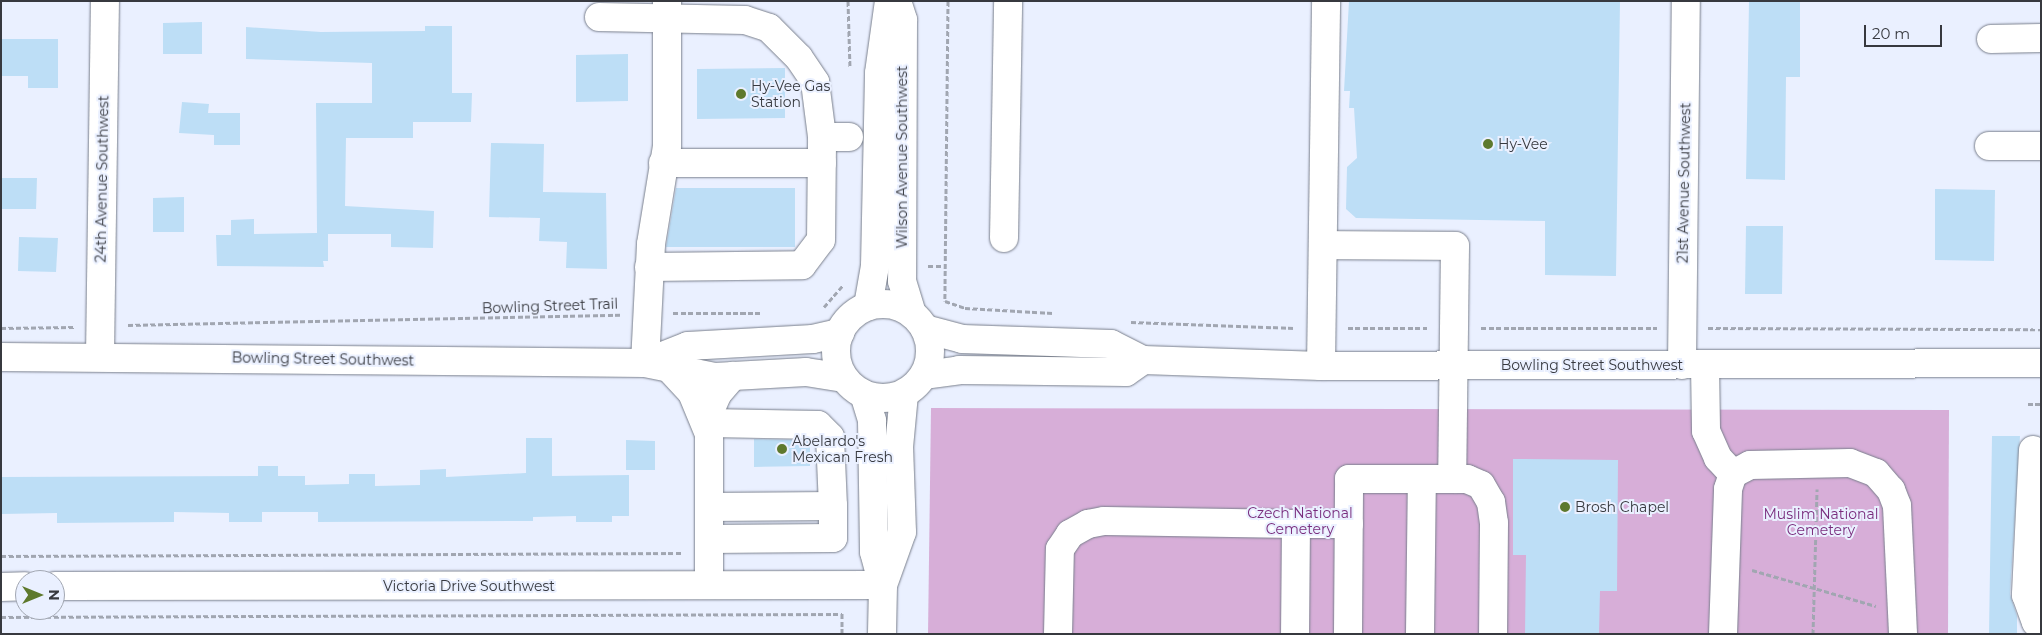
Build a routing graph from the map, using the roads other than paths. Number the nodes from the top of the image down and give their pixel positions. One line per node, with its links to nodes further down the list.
1 (105, 1): 22 (main road, 24th Avenue Southwest)
2 (889, 1): 19 (main road, Wilson Avenue Southwest)
3 (897, 1): 20 (main road, Wilson Avenue Southwest)
4 (1008, 1): 16 (main road)
5 (1326, 1): 17 (main road)
6 (1686, 1): 27 (main road, 21st Avenue Southwest)
7 (666, 10): 8 (main road); 14 (main road); 15 (main road)
8 (599, 17)
9 (2041, 38): 10 (main road)
10 (1991, 39)
11 (849, 137): 14 (main road)
12 (1989, 146): 13 (main road)
13 (2041, 146)
14 (822, 150): 15 (main road); 18 (main road)
15 (663, 163): 18 (main road)
16 (1004, 238)
17 (1323, 244): 28 (main road); 29 (main road)
18 (649, 267): 26 (main road)
19 (868, 306): 20 (main road); 21 (main road)
20 (919, 321): 24 (main road, Bowling Street Southwest); 30 (main road)
21 (840, 333): 26 (main road, Bowling Street Southwest); 32 (main road)
22 (100, 356): 23 (main road, Bowling Street Southwest); 26 (main road, Bowling Street Southwest)
23 (1, 357)
24 (1143, 360): 28 (main road, Bowling Street Southwest); 30 (main road)
25 (2041, 363): 27 (main road, Bowling Street Southwest)
26 (657, 365): 31 (main road, Bowling Street Southwest); 34 (main road)
27 (1694, 365): 29 (main road, Bowling Street Southwest); 36 (main road, 21st Avenue Southwest)
28 (1322, 366): 29 (main road, Bowling Street Southwest)
29 (1453, 366): 38 (main road)
30 (925, 375): 33 (main road)
31 (733, 376): 32 (main road, Bowling Street Southwest); 34 (main road)
32 (854, 386): 33 (main road); 45 (main road)
33 (904, 394): 45 (main road)
34 (709, 429): 39 (main road); 40 (main road)
35 (2033, 450): 49 (main road)
36 (1733, 474): 50 (main road); 57 (main road)
37 (1422, 478): 38 (main road); 42 (main road); 55 (main road)
38 (1452, 478): 56 (main road)
39 (833, 506): 40 (main road); 43 (main road)
40 (709, 507): 43 (main road)
41 (1296, 524): 42 (main road); 52 (main road); 53 (main road)
42 (1349, 524): 54 (main road)
43 (709, 546): 44 (main road)
44 (709, 585): 45 (main road, Victoria Drive Southwest); 48 (main road, Victoria Drive Southwest)
45 (883, 585): 51 (main road)
46 (1, 586): 47 (main road)
47 (15, 586)
48 (65, 586)
49 (2041, 623)
50 (1903, 624)
51 (882, 634)
52 (1058, 634)
53 (1295, 634)
54 (1348, 634)
55 (1420, 634)
56 (1493, 634)
57 (1723, 634)

